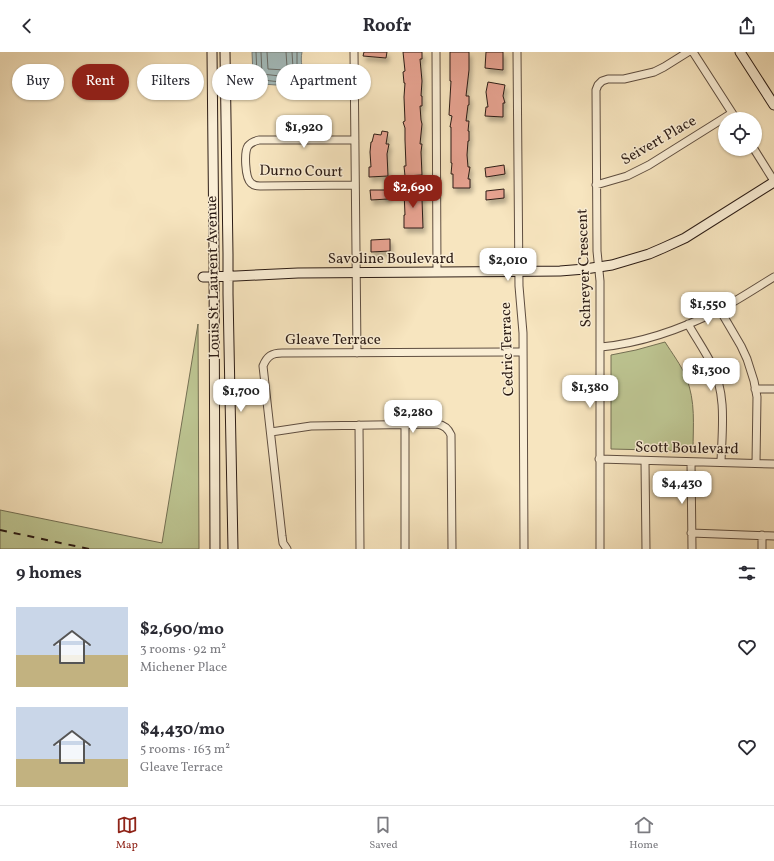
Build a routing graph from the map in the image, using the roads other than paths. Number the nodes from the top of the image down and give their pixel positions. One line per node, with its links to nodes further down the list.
1 (212, 52): 23 (main road, Louis St. Laurent Avenue)
2 (225, 52): 21 (main road, Louis St. Laurent Avenue)
3 (354, 52): 12 (street)
4 (436, 52): 18 (street)
5 (517, 52): 19 (street, Cedric Terrace)
6 (688, 52): 16 (street, Schreyer Crescent)
7 (693, 52): 10 (street)
8 (740, 52): 9 (main road)
9 (774, 105)
10 (731, 112)
11 (718, 125): 16 (street, Seivert Place)
12 (355, 140): 15 (street); 15 (street, Durno Court)
13 (758, 156): 14 (street)
14 (774, 181): 17 (main road, Savoline Boulevard)
15 (355, 185): 20 (street)
16 (596, 185): 17 (street, Schreyer Crescent)
17 (599, 268): 19 (main road, Savoline Boulevard); 27 (street, Schreyer Crescent)
18 (438, 272): 19 (main road, Savoline Boulevard); 20 (main road, Savoline Boulevard)
19 (519, 272): 28 (street, Cedric Terrace)
20 (356, 273): 21 (main road, Savoline Boulevard); 29 (street)
21 (228, 276): 23 (main road, Savoline Boulevard); 45 (main road, Louis St. Laurent Avenue)
22 (203, 277): 23 (main road, Savoline Boulevard)
23 (214, 277): 44 (main road, Louis St. Laurent Avenue)
24 (774, 277): 25 (street)
25 (720, 310): 26 (street); 30 (street)
26 (688, 324): 27 (street); 38 (street)
27 (600, 347): 35 (street, Schreyer Crescent)
28 (523, 352): 29 (street, Gleave Terrace); 50 (street, Cedric Terrace)
29 (357, 353): 34 (street, Gleave Terrace)
30 (755, 389): 31 (street); 39 (street)
31 (774, 389)
32 (405, 424): 33 (street); 48 (street); 49 (street)
33 (359, 425): 34 (street); 47 (street)
34 (271, 432): 46 (street, Gleave Terrace)
35 (599, 460): 36 (street, Scott Boulevard); 51 (street, Schreyer Crescent)
36 (645, 461): 37 (street, Scott Boulevard); 52 (street)
37 (691, 462): 38 (street, Scott Boulevard); 41 (street)
38 (721, 462): 39 (street, Scott Boulevard)
39 (756, 463): 40 (street, Scott Boulevard)
40 (774, 464)
41 (691, 533): 42 (street); 53 (street)
42 (762, 535): 43 (street); 54 (street)
43 (774, 536)
44 (215, 549)
45 (233, 549)
46 (287, 549)
47 (360, 549)
48 (405, 549)
49 (452, 549)
50 (524, 549)
51 (600, 549)
52 (646, 549)
53 (692, 549)
54 (762, 549)

